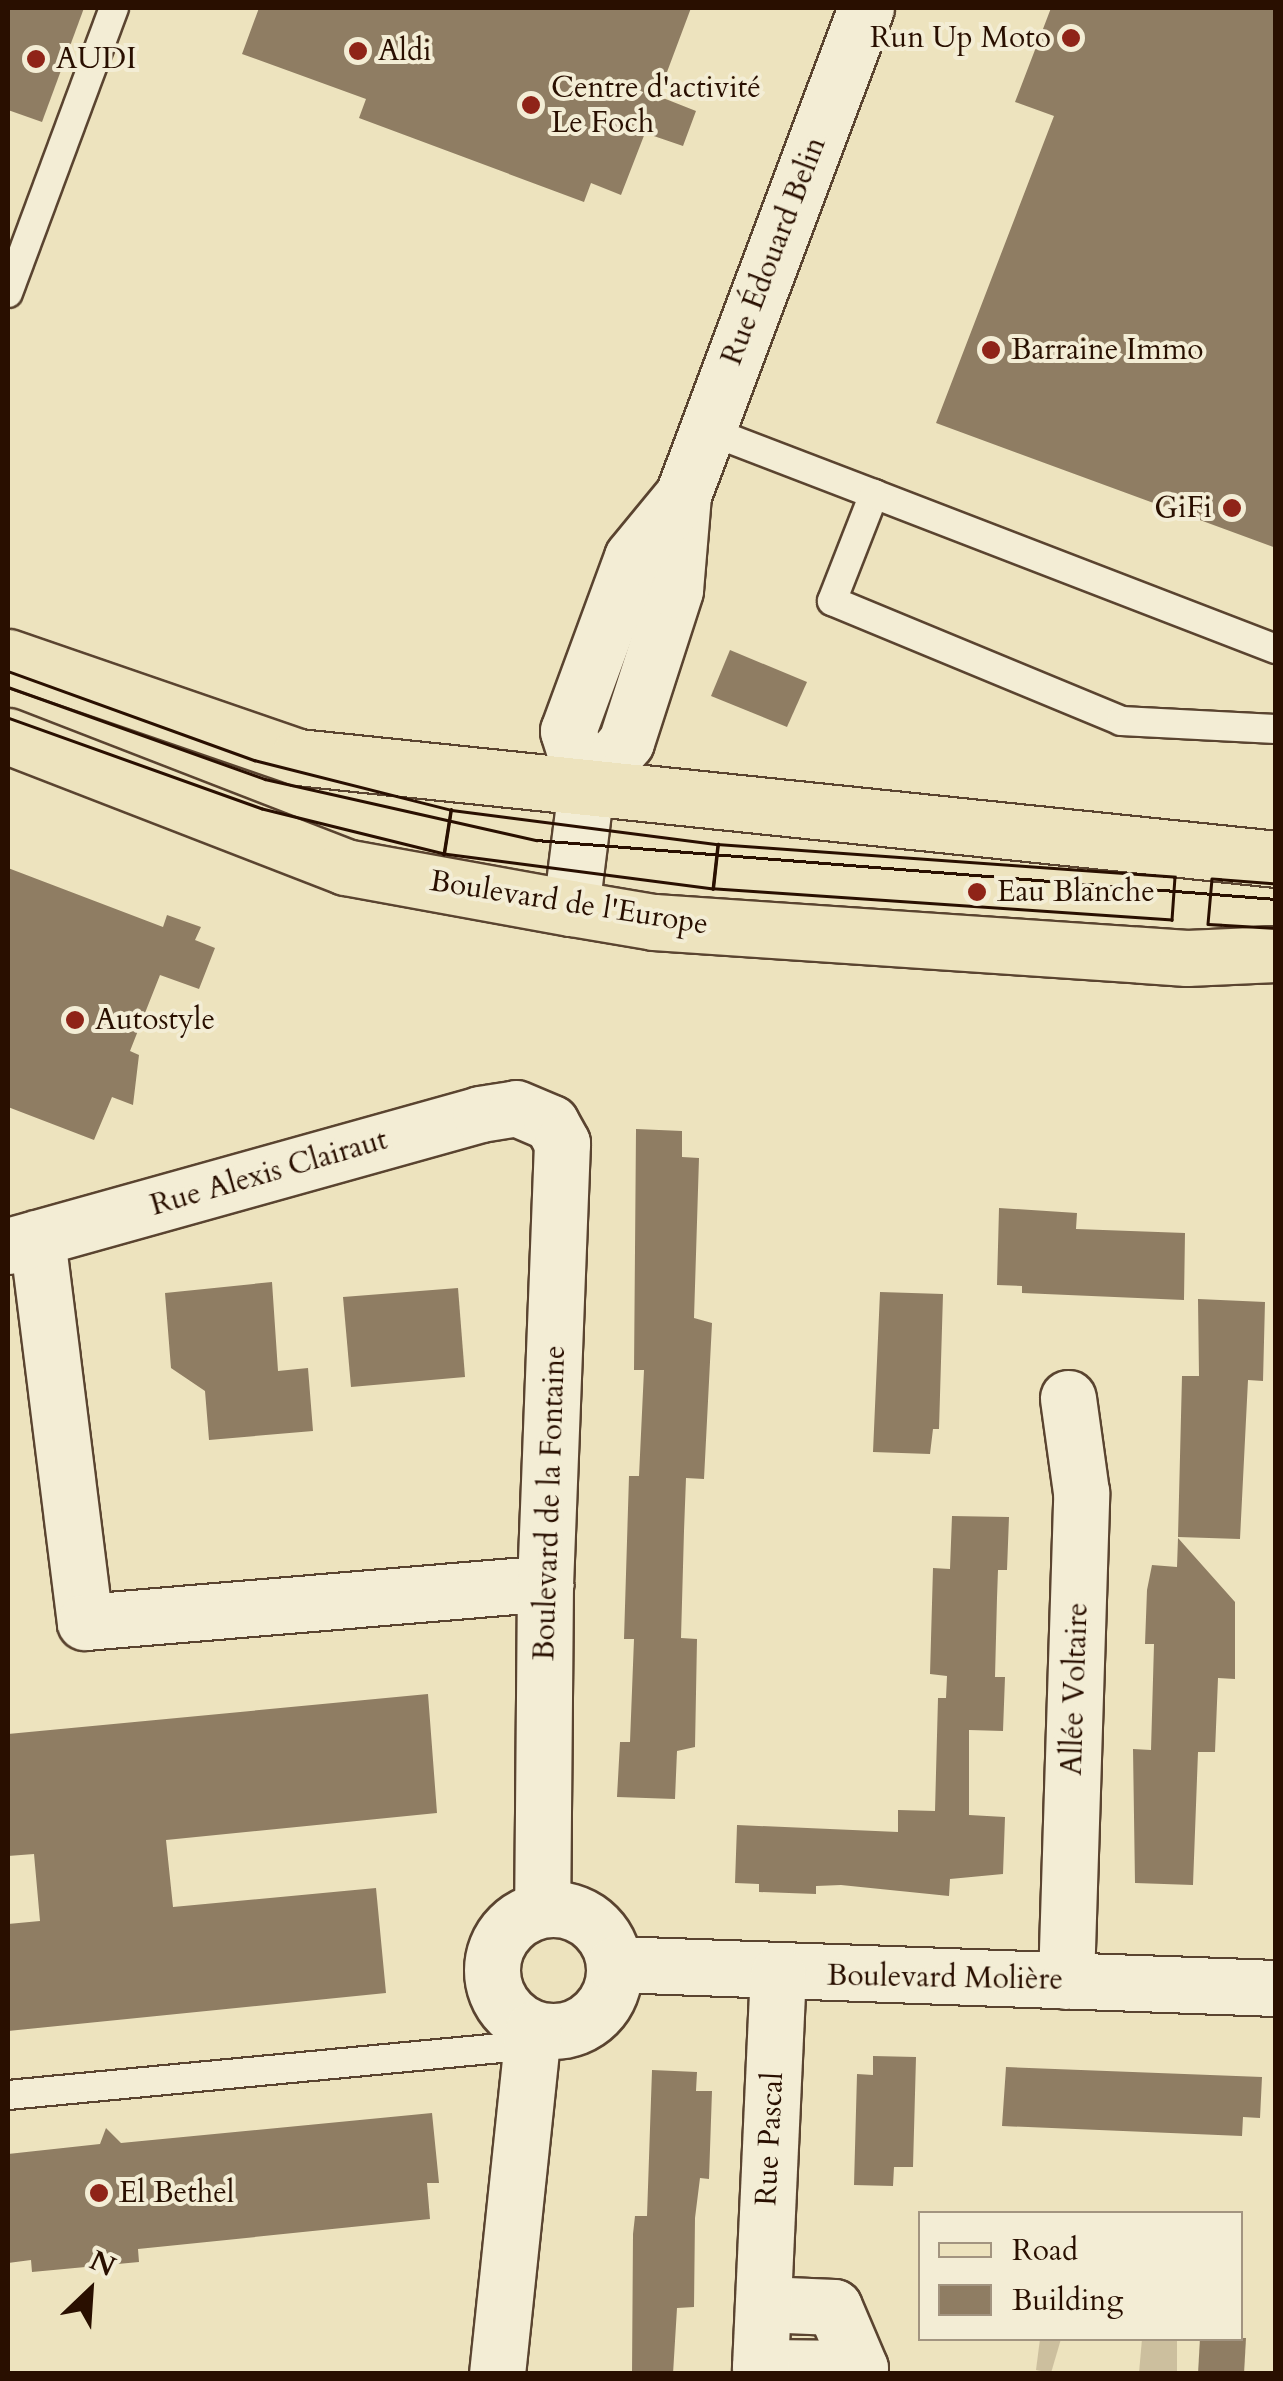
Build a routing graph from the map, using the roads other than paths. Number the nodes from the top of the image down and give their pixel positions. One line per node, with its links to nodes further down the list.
1 (114, 8): 3 (lane)
2 (866, 8): 4 (street, Rue Édouard Belin)
3 (8, 294)
4 (707, 430): 5 (lane); 10 (street, Rue Édouard Belin)
5 (874, 494): 6 (lane); 8 (lane)
6 (1276, 650)
7 (8, 657): 10 (main road)
8 (1276, 729)
9 (8, 736): 12 (main road, Boulevard de l'Europe)
10 (586, 788): 11 (main road); 12 (street, Rue Édouard Belin)
11 (1276, 859)
12 (572, 908): 13 (main road, Boulevard de l'Europe)
13 (1276, 954)
14 (531, 1113): 15 (street, Rue Alexis Clairaut); 17 (street, Boulevard de la Fontaine)
15 (22, 1242): 17 (street)
16 (1068, 1398): 21 (street, Allée Voltaire)
17 (545, 1583): 18 (street, Boulevard de la Fontaine)
18 (542, 1909): 19 (street); 23 (street)
19 (615, 1964): 20 (street, Boulevard Molière); 23 (street)
20 (778, 1974): 21 (street, Boulevard Molière); 25 (street, Rue Pascal)
21 (1066, 1981): 22 (street, Boulevard Molière)
22 (1276, 1988)
23 (532, 2037): 24 (lane); 26 (street)
24 (8, 2094)
25 (763, 2304)
26 (497, 2374)

